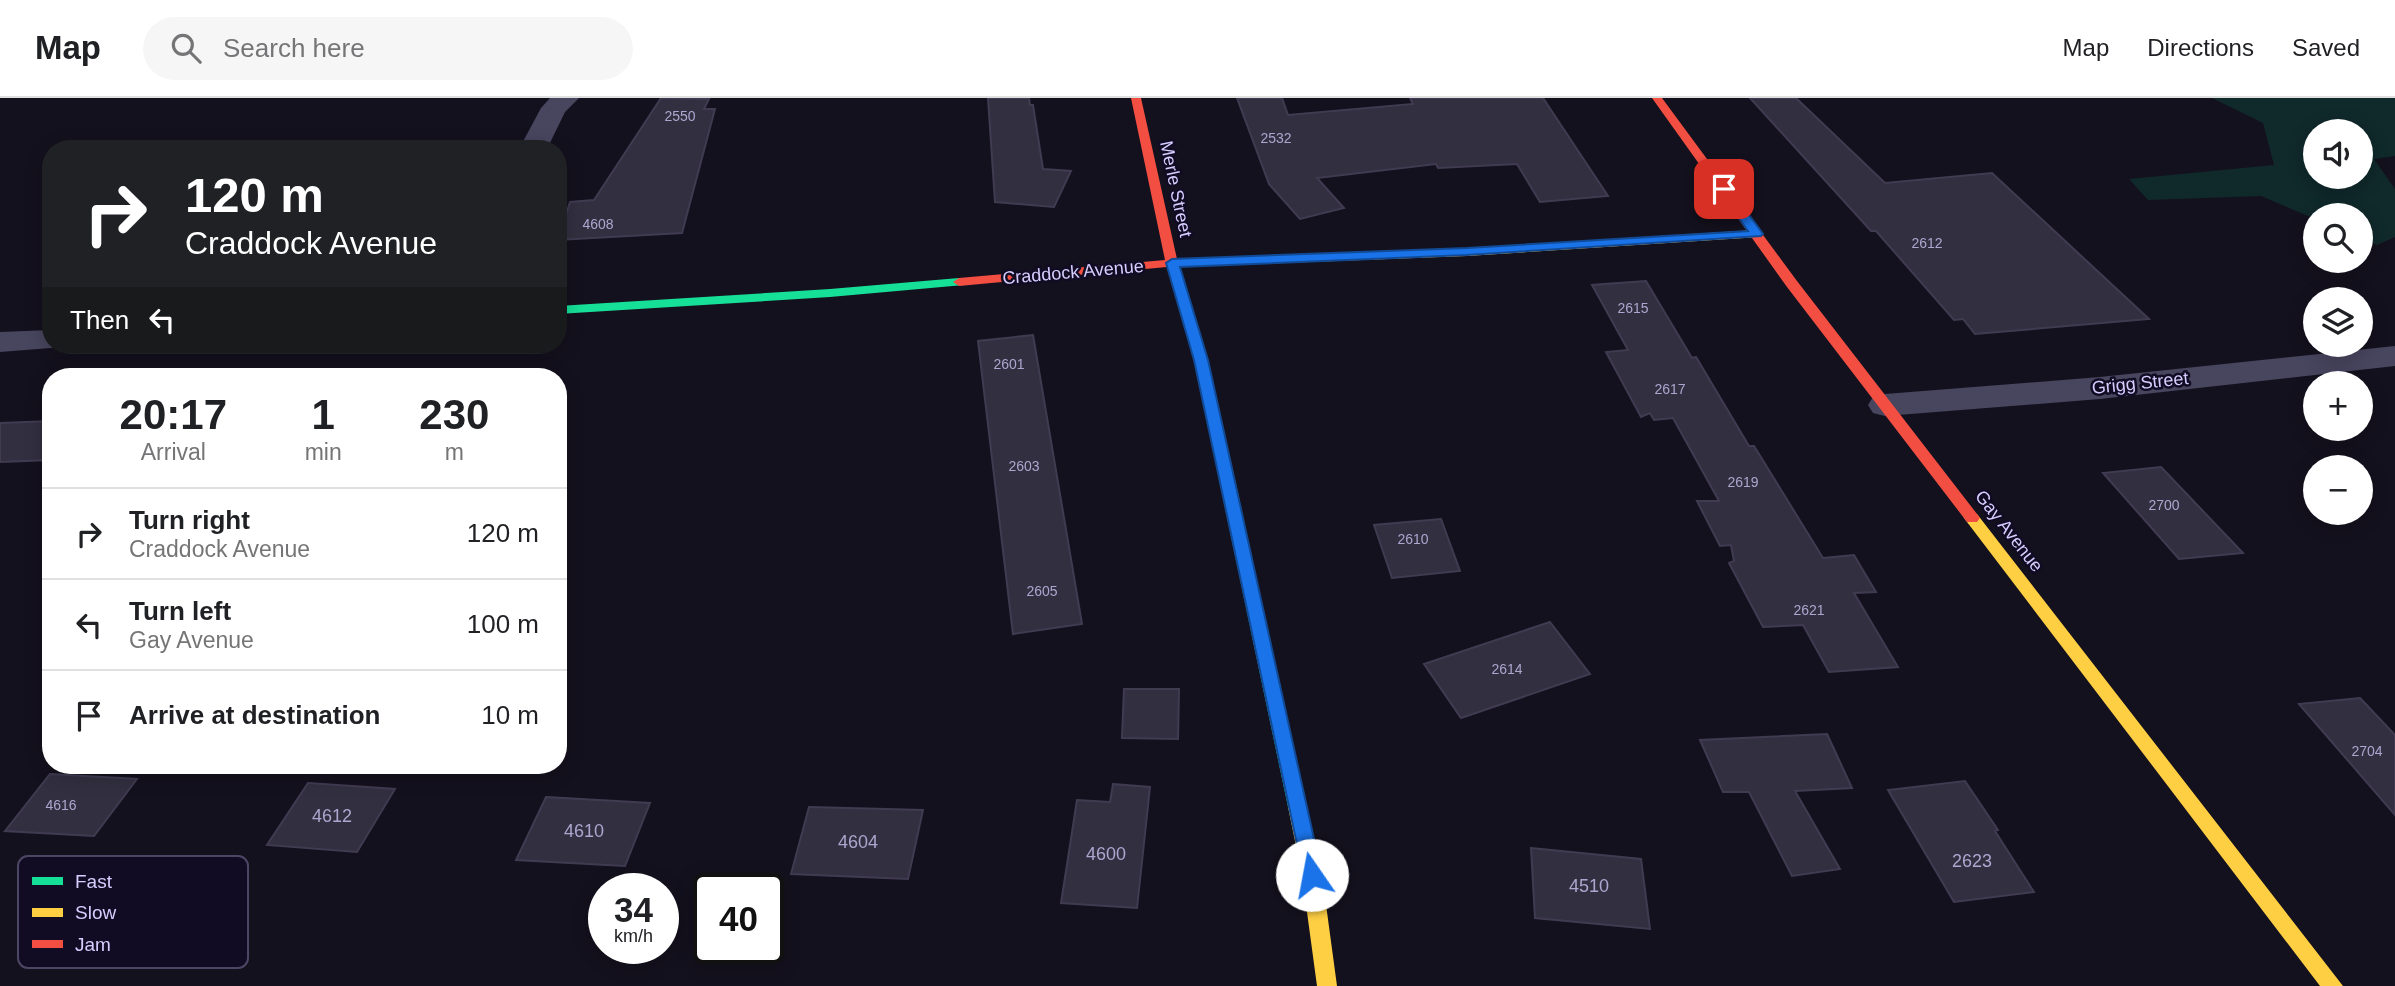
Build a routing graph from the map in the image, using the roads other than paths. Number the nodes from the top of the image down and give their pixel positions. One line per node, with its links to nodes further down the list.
1 (566, 98): 4 (street)
2 (1136, 98): 6 (street, Merle Street)
3 (1657, 98): 5 (street, Gay Avenue)
4 (538, 140)
5 (1756, 234): 6 (street, Craddock Avenue); 11 (street, Gay Avenue)
6 (1172, 263): 7 (street, Craddock Avenue); 12 (street, Merle Street)
7 (567, 309)
8 (42, 340): 9 (street)
9 (0, 342)
10 (2395, 356): 11 (street, Grigg Street)
11 (1885, 405): 13 (street, Gay Avenue)
12 (1327, 986)
13 (2333, 986)

